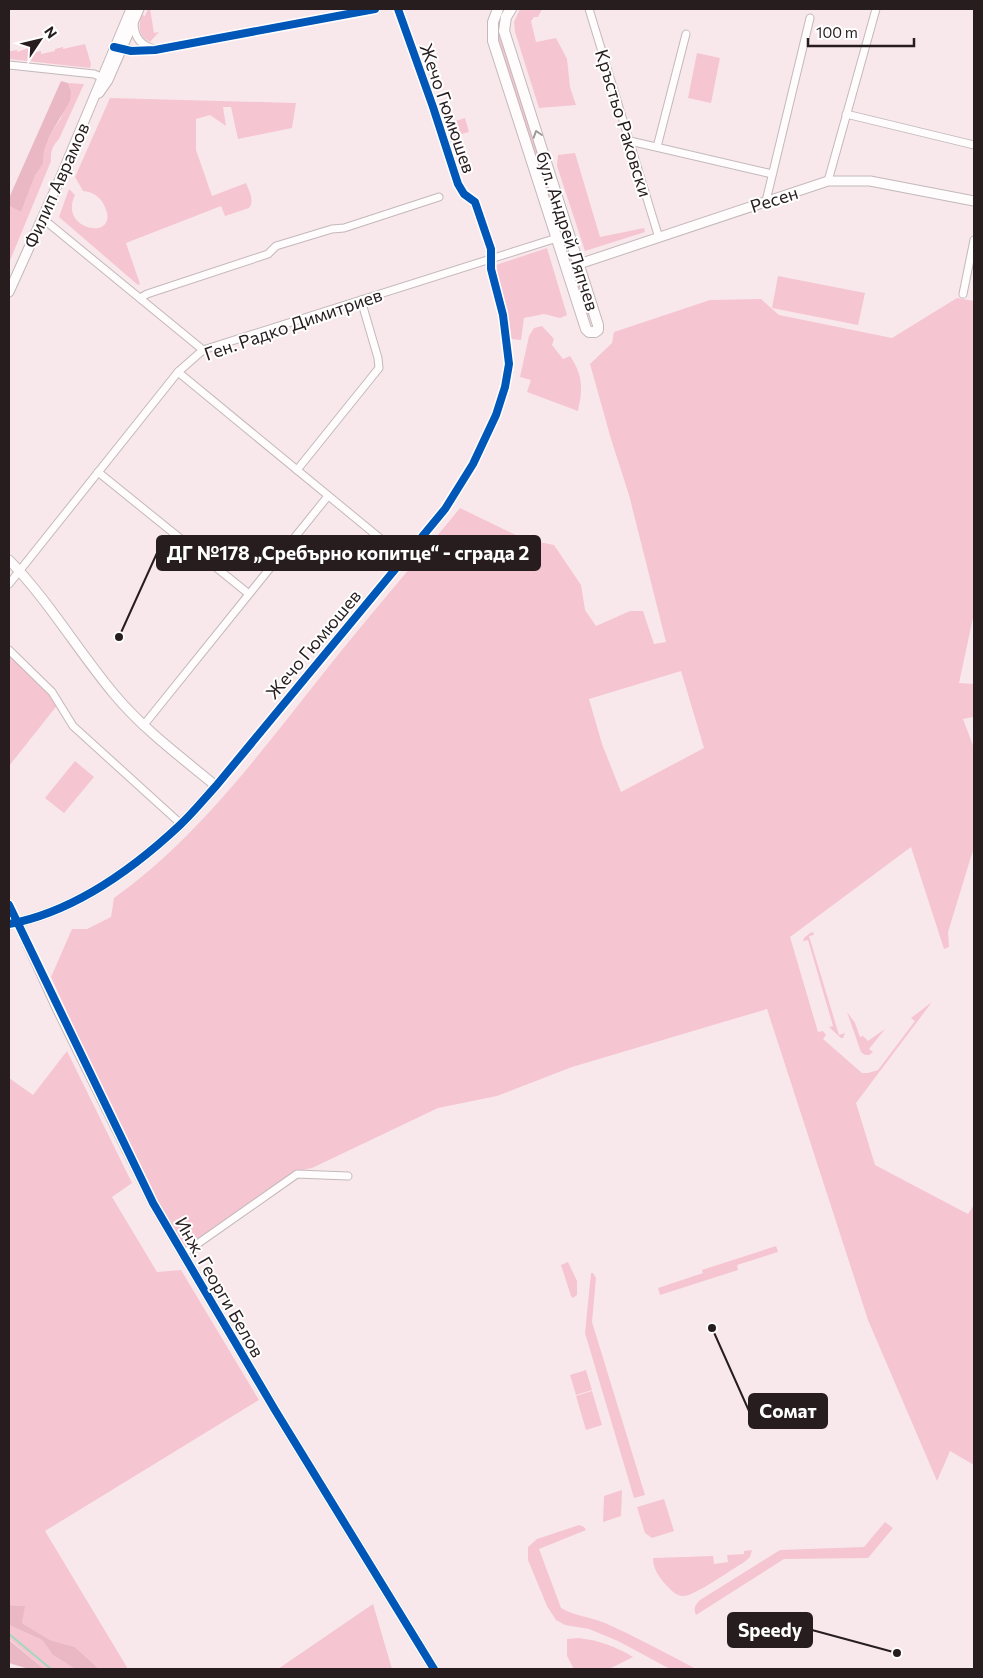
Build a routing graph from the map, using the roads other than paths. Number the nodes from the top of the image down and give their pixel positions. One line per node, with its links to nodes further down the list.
1 (131, 9): 12 (street, Филип Аврамов)
2 (139, 9): 10 (street, Филип Аврамов)
3 (375, 9): 13 (street)
4 (398, 9): 30 (street, Жечо Гюмюшев)
5 (498, 9): 27 (main road, бул. Андрей Ляпчев)
6 (511, 9): 31 (main road, бул. Андрей Ляпчев, one-way to 6)
7 (589, 9): 18 (street, Кръстьо Раковски)
8 (876, 9): 17 (street)
9 (810, 18): 21 (street)
10 (134, 20): 12 (street, Филип Аврамов); 13 (street)
11 (686, 34): 20 (street)
12 (118, 48): 13 (street); 15 (street, Филип Аврамов); 16 (street, Филип Аврамов)
13 (163, 49)
14 (9, 65): 15 (street)
15 (101, 76): 16 (street, Филип Аврамов)
16 (91, 106): 26 (street, Филип Аврамов)
17 (846, 114): 19 (street); 22 (street)
18 (630, 141): 20 (street); 28 (street, Кръстьо Раковски)
19 (974, 145)
20 (657, 148): 21 (street)
21 (772, 174): 24 (street)
22 (828, 181): 24 (street, Ресен); 25 (street, Ресен)
23 (439, 197): 34 (street)
24 (766, 201): 28 (street, Ресен)
25 (974, 201)
26 (42, 218): 32 (street, Филип Аврамов); 34 (street)
27 (557, 238): 30 (street, Ген. Радко Димитриев); 31 (main road, бул. Андрей Ляпчев)
28 (659, 238): 31 (street, Ресен)
29 (974, 240): 33 (street)
30 (491, 258): 35 (street, Ген. Радко Димитриев); 41 (street, Жечо Гюмюшев)
31 (579, 264)
32 (9, 292)
33 (962, 294)
34 (140, 298): 36 (street)
35 (361, 300): 36 (street, Ген. Радко Димитриев); 38 (street)
36 (203, 350): 37 (street, Ген. Радко Димитриев)
37 (178, 372): 38 (street); 39 (street, Ген. Радко Димитриев)
38 (297, 470): 40 (street)
39 (98, 472): 43 (street, Ген. Радко Димитриев); 45 (street)
40 (328, 496): 41 (street); 45 (street)
41 (404, 558): 48 (street, Жечо Гюмюшев)
42 (9, 560): 43 (street)
43 (20, 571): 44 (street, Ген. Радко Димитриев); 47 (street)
44 (9, 584)
45 (249, 594): 47 (street)
46 (9, 650): 49 (street)
47 (143, 726): 48 (street)
48 (216, 786): 49 (street, Жечо Гюмюшев)
49 (181, 824): 51 (street, Жечо Гюмюшев)
50 (9, 905): 51 (street, Инж. Георги Белов)
51 (13, 924): 53 (street, Инж. Георги Белов)
52 (348, 1176): 53 (street)
53 (182, 1254): 54 (street, Инж. Георги Белов)
54 (434, 1669)

